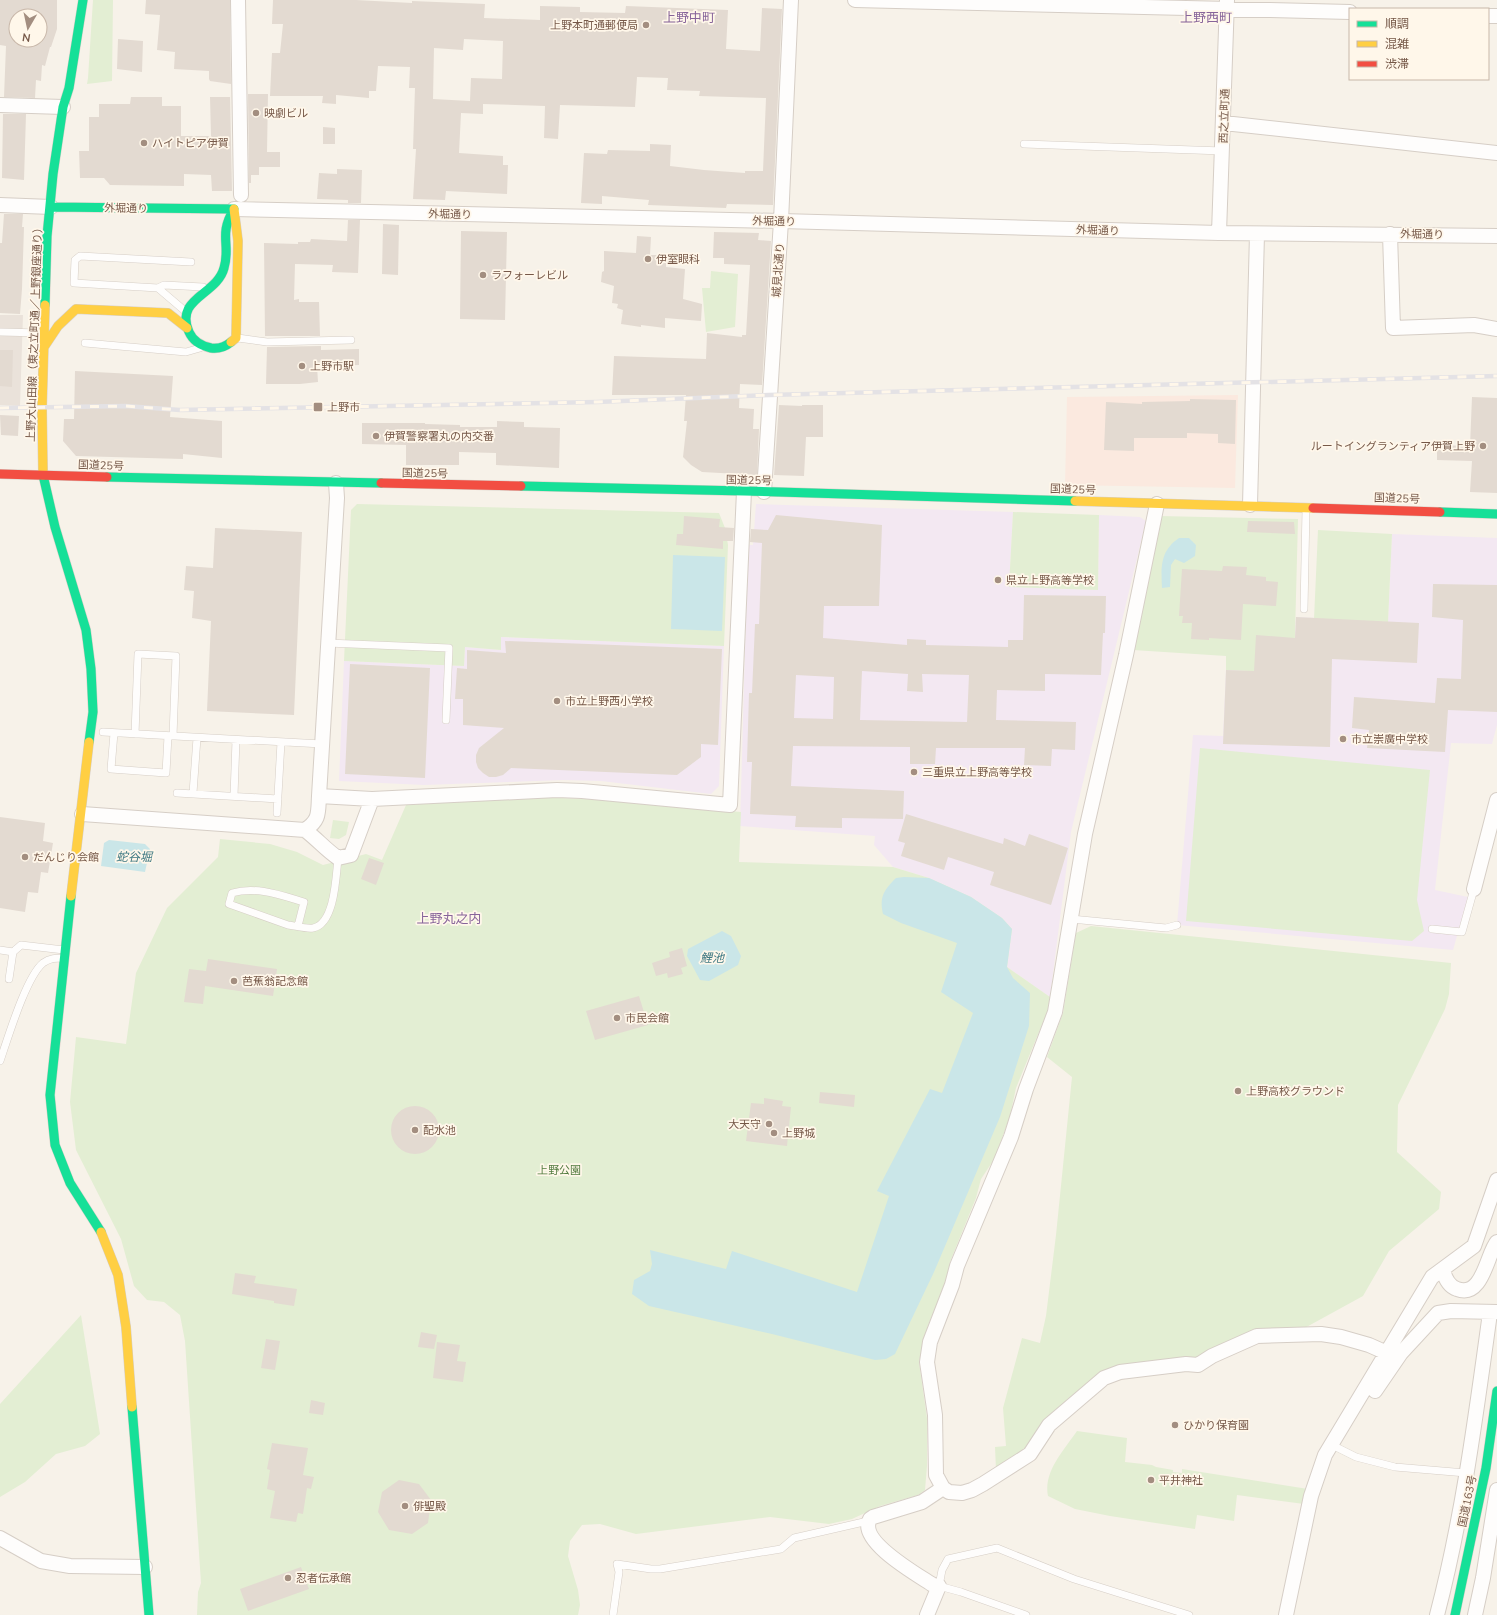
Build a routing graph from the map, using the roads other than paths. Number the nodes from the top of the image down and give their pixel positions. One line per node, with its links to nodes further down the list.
1 (83, 0): 8 (main road, 上野大山田線（東之立町通／上野銀座通り）)
2 (238, 0): 13 (street)
3 (791, 0): 17 (street, 城見北通り)
4 (855, 0): 5 (street)
5 (1227, 4): 6 (street); 9 (street, 西之立町通)
6 (1349, 12)
7 (0, 106): 8 (street)
8 (63, 108): 15 (main road, 上野大山田線（東之立町通／上野銀座通り）)
9 (1224, 123): 11 (street, 西之立町通); 12 (street)
10 (1024, 144): 11 (lane)
11 (1223, 151): 18 (street, 西之立町通)
12 (1497, 153)
13 (241, 195)
14 (0, 205): 15 (street)
15 (51, 207): 16 (main road, 外堀通り); 29 (main road, 上野大山田線（東之立町通／上野銀座通り）)
16 (234, 209): 17 (street, 外堀通り); 24 (main road); 30 (main road)
17 (781, 221): 18 (street, 外堀通り); 39 (street, 城見北通り)
18 (1220, 233): 19 (street, 外堀通り)
19 (1257, 234): 20 (street, 外堀通り); 41 (street)
20 (1390, 234): 21 (street, 外堀通り); 27 (street)
21 (1497, 236)
22 (191, 262): 23 (lane)
23 (158, 288): 24 (lane); 25 (lane)
24 (210, 288): 25 (main road)
25 (187, 313): 26 (main road)
26 (187, 328): 33 (main road); 34 (main road)
27 (1497, 329)
28 (0, 332): 29 (lane)
29 (44, 333): 34 (main road, 上野大山田線（東之立町通／上野銀座通り）)
30 (236, 338): 31 (lane); 33 (main road)
31 (351, 340)
32 (85, 343): 33 (lane)
33 (204, 346)
34 (44, 347): 36 (main road, 上野大山田線（東之立町通／上野銀座通り）)
35 (0, 474): 36 (main road, 国道25号)
36 (43, 475): 37 (main road, 国道25号); 63 (main road, 上野大山田線（東之立町通／上野銀座通り）)
37 (336, 482): 38 (main road, 国道25号); 45 (street)
38 (744, 492): 39 (main road, 国道25号); 60 (street)
39 (764, 492): 40 (main road, 国道25号)
40 (1157, 504): 41 (main road, 国道25号); 67 (street)
41 (1250, 506): 42 (main road, 国道25号)
42 (1306, 507): 43 (main road, 国道25号); 44 (lane)
43 (1497, 514)
44 (1304, 609)
45 (327, 643): 46 (lane); 54 (street)
46 (446, 720)
47 (103, 732): 48 (lane)
48 (114, 733): 49 (lane); 50 (lane)
49 (135, 734): 50 (lane); 50 (lane)
50 (170, 736): 51 (lane)
51 (197, 738): 52 (lane); 56 (lane)
52 (236, 740): 53 (lane); 57 (lane)
53 (281, 742): 54 (lane); 59 (lane)
54 (322, 744): 58 (street)
55 (177, 792): 56 (lane)
56 (193, 793): 57 (lane)
57 (234, 796): 59 (lane)
58 (319, 796): 60 (street); 64 (street)
59 (278, 798): 62 (lane)
60 (372, 798): 65 (street)
61 (1497, 800): 66 (street)
62 (277, 813)
63 (82, 814): 64 (street); 73 (main road, 上野大山田線（東之立町通／上野銀座通り）)
64 (305, 830): 65 (street)
65 (338, 858): 69 (lane)
66 (1474, 889): 70 (lane)
67 (1070, 919): 68 (lane); 85 (street)
68 (1177, 925)
69 (298, 926): 69 (lane)
70 (1432, 929)
71 (0, 950): 72 (lane)
72 (14, 952): 73 (lane); 74 (lane)
73 (64, 954): 75 (lane); 89 (main road, 上野大山田線（東之立町通／上野銀座通り）)
74 (9, 979)
75 (0, 1061)
76 (1497, 1180): 78 (street)
77 (1497, 1242): 78 (street)
78 (1443, 1270): 80 (street)
79 (1493, 1313): 82 (street); 84 (street)
80 (1387, 1354): 82 (street); 85 (street)
81 (1497, 1391): 98 (main road, 国道163号)
82 (1346, 1422): 83 (street)
83 (1332, 1445): 84 (lane); 96 (street)
84 (1466, 1473): 97 (street)
85 (943, 1488): 87 (street)
86 (1497, 1490): 99 (street)
87 (868, 1521): 90 (street); 92 (lane)
88 (0, 1538): 89 (street)
89 (145, 1567): 91 (main road, 上野大山田線（東之立町通／上野銀座通り）)
90 (939, 1586): 93 (street); 94 (lane); 95 (lane)
91 (148, 1615)
92 (613, 1615)
93 (927, 1615)
94 (1026, 1615)
95 (1189, 1615)
96 (1286, 1615)
97 (1437, 1615)
98 (1455, 1615)
99 (1475, 1615)

